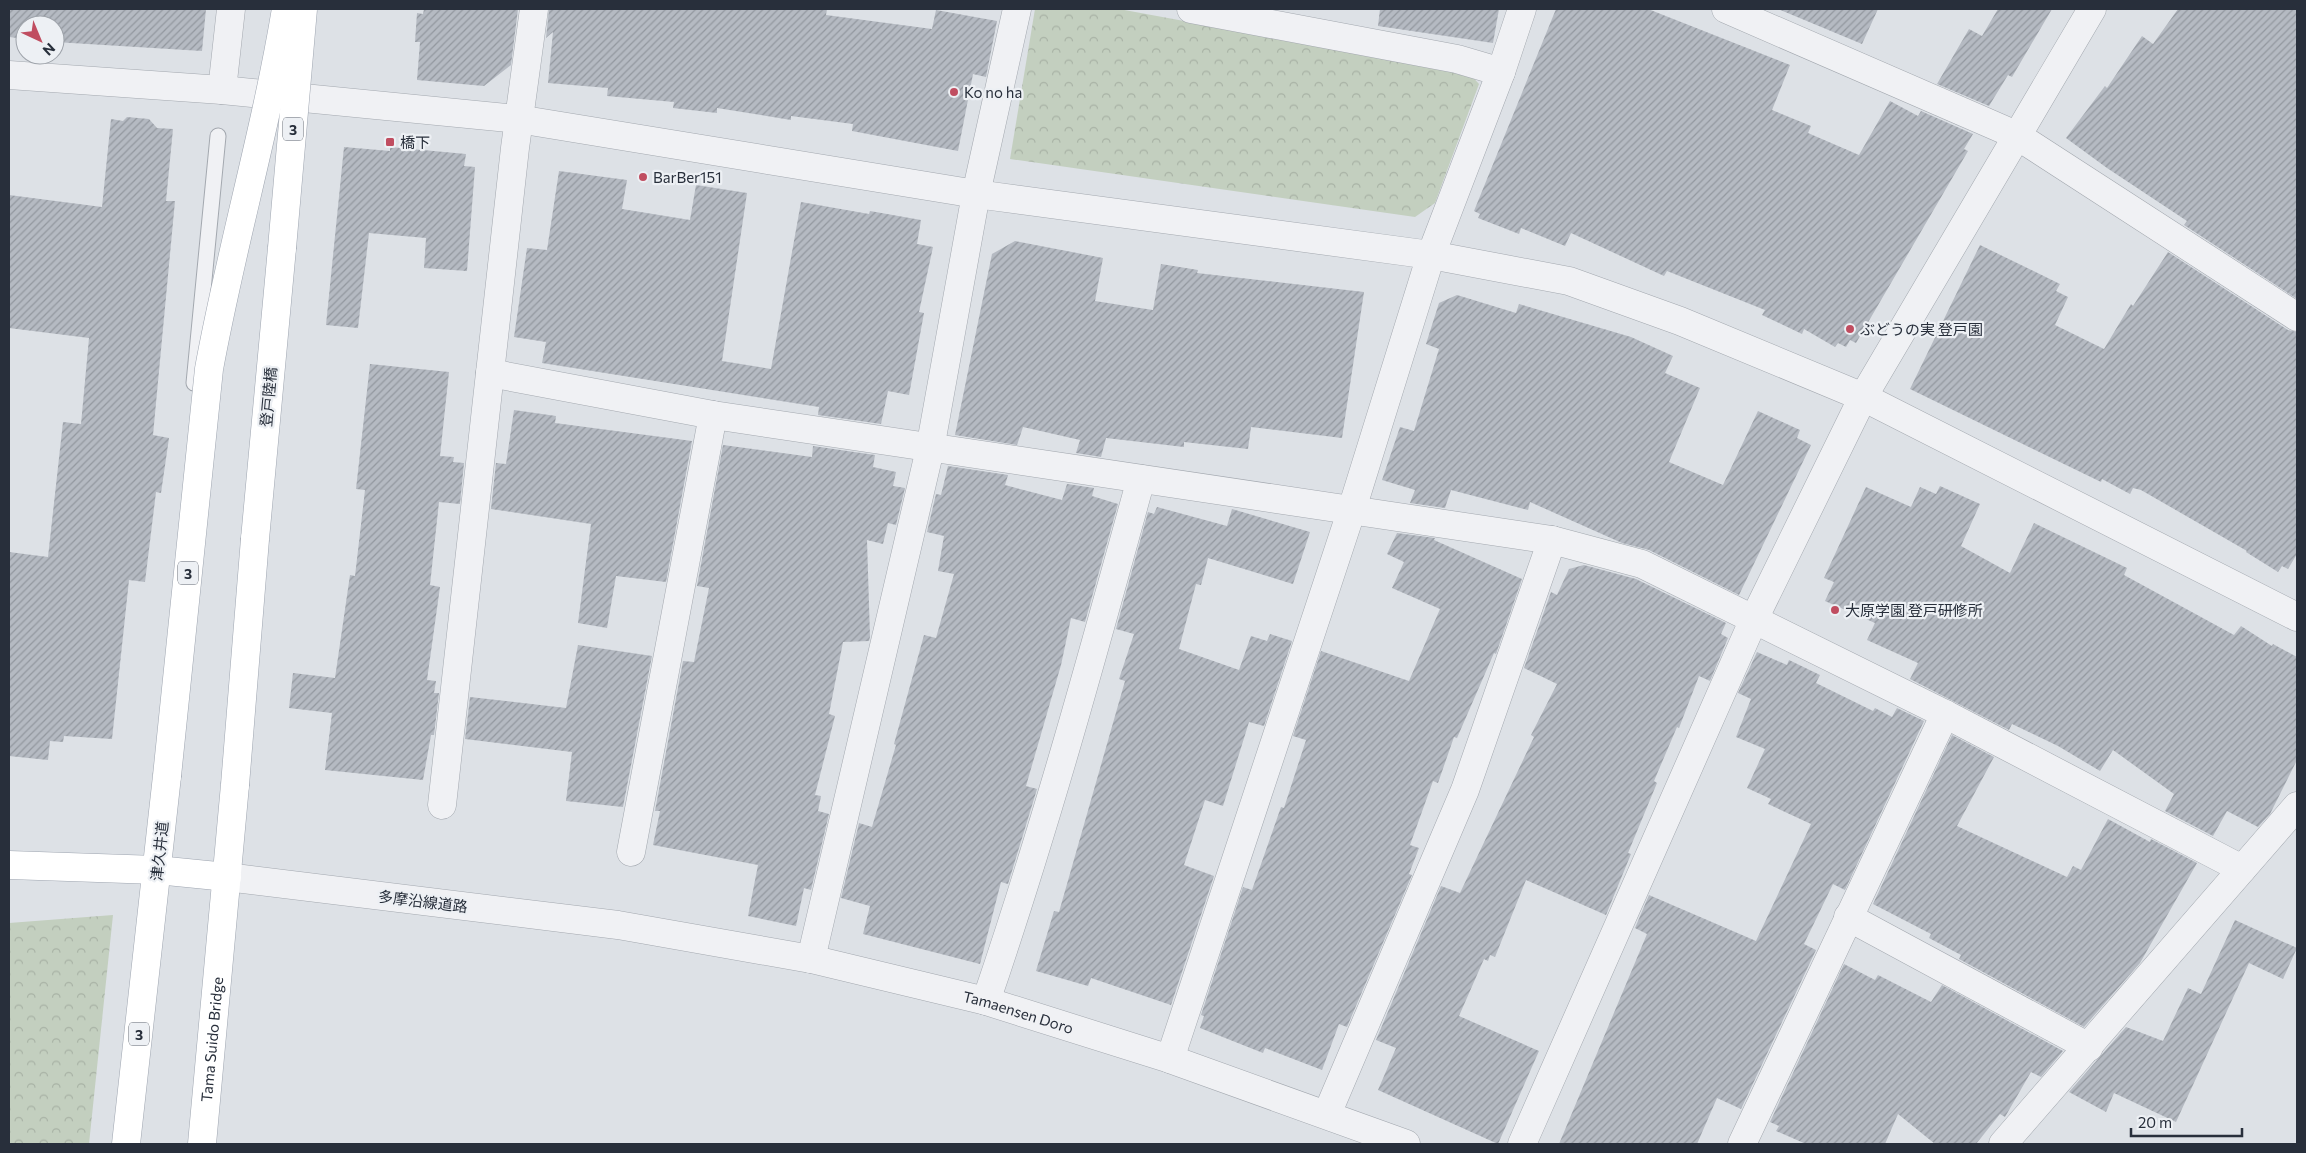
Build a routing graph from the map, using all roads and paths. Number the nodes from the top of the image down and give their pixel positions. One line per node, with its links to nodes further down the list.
1 (231, 9): 13 (street)
2 (286, 9): 37 (main road, 津久井道 / 3, bridge)
3 (303, 9): 38 (main road, 登戸陸橋 / 3, bridge)
4 (314, 9): 14 (street)
5 (534, 9): 15 (street)
6 (1017, 9): 18 (street)
7 (1191, 9): 11 (street)
8 (1522, 9): 11 (street)
9 (1726, 9): 16 (street)
10 (2092, 9): 16 (street)
11 (1501, 72): 19 (street)
12 (9, 75): 13 (street)
13 (221, 94): 14 (street)
14 (310, 98): 15 (street)
15 (518, 120): 18 (street); 21 (street)
16 (2016, 135): 20 (street); 22 (street)
17 (218, 136): 30 (lane)
18 (976, 194): 19 (street); 24 (street)
19 (1431, 255): 22 (street); 26 (street)
20 (2297, 317)
21 (490, 373): 23 (street); 32 (street)
22 (1863, 397): 28 (street); 29 (street)
23 (713, 415): 24 (street); 34 (street)
24 (930, 449): 25 (street); 40 (street)
25 (1142, 479): 26 (street); 41 (street)
26 (1352, 509): 27 (street); 43 (street)
27 (1552, 540): 29 (street); 44 (street)
28 (2297, 617)
29 (1754, 619): 31 (street); 48 (street)
30 (164, 698)
31 (1945, 714): 36 (street); 39 (street)
32 (442, 805)
33 (2297, 806): 36 (street)
34 (631, 852)
35 (9, 865): 37 (main road)
36 (2242, 868): 42 (street)
37 (157, 870): 38 (main road); 45 (main road, 津久井道 / 3)
38 (227, 877): 40 (street, 多摩沿線道路); 46 (main road, Tama Suido Bridge / 3)
39 (1848, 917): 42 (street); 49 (street)
40 (811, 959): 41 (street, Tamaensen Doro)
41 (986, 1001): 43 (street, Tamaensen Doro)
42 (2089, 1047): 50 (street)
43 (1170, 1059): 44 (street, Tamaensen Doro)
44 (1326, 1114): 47 (street, Tamaensen Doro)
45 (126, 1144)
46 (202, 1144)
47 (1406, 1144)
48 (1522, 1144)
49 (1742, 1144)
50 (2002, 1144)

